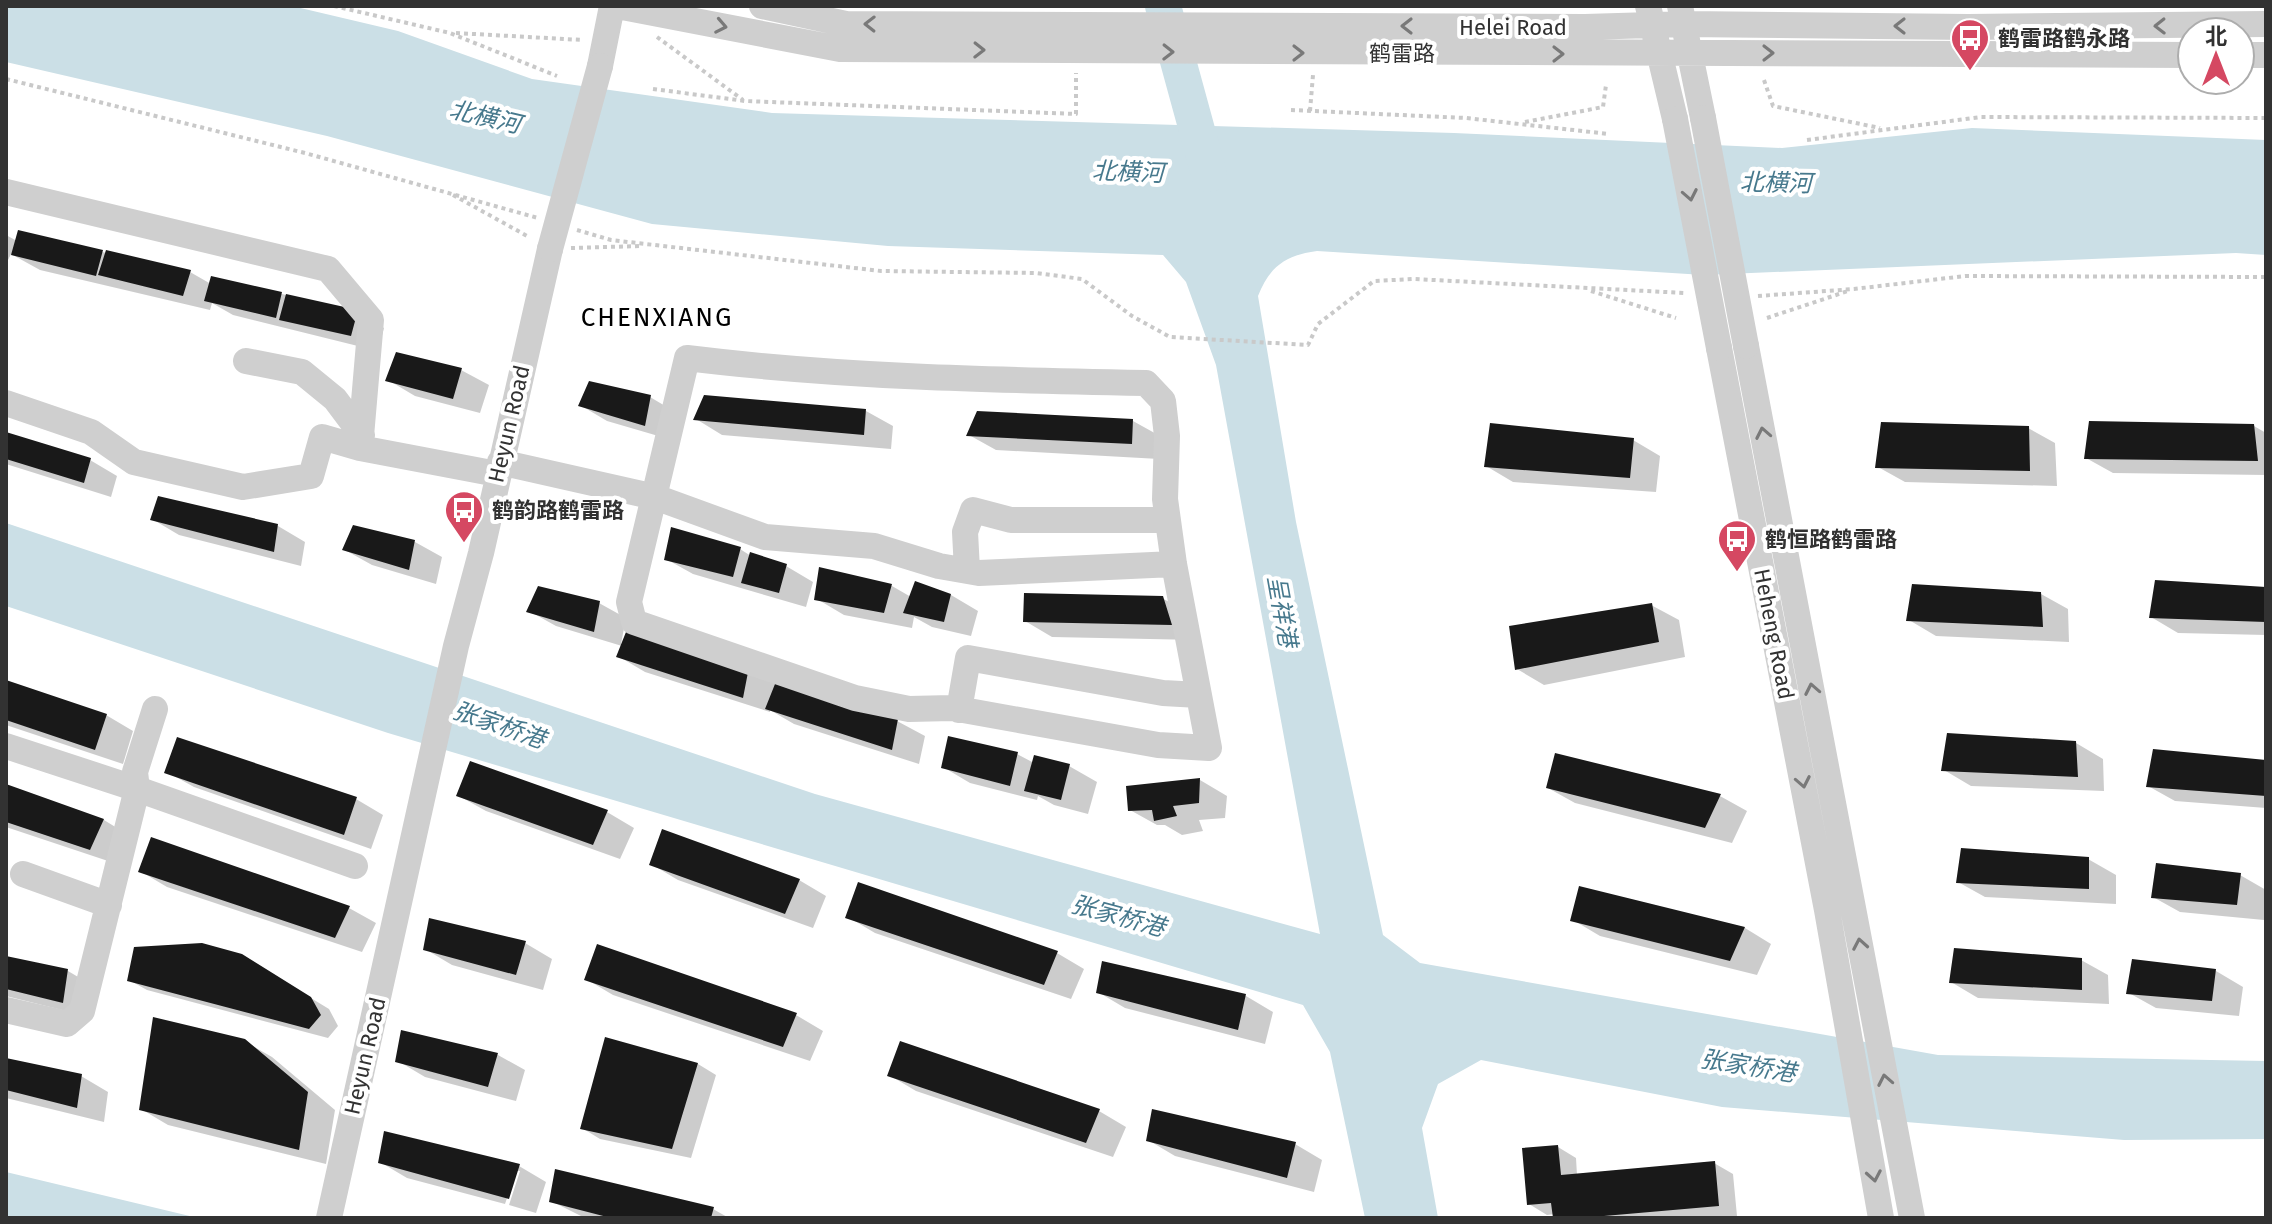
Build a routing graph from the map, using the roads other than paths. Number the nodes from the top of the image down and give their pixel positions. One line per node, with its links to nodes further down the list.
1 (615, 6): 7 (street, 鹤雷路, one-way to 7); 15 (street, Heyun Road, bridge)
2 (762, 6): 3 (street, Helei Road, one-way to 2)
3 (940, 15): 7 (street, Helei Road)
4 (1682, 15): 5 (street, Helei Road); 6 (street, Helei Road, one-way to 4); 8 (street, Heheng Road)
5 (1651, 16): 7 (street, Helei Road, one-way to 7); 9 (street, Heheng Road)
6 (2266, 24)
7 (1116, 39): 9 (street, 鹤雷路, one-way to 9)
8 (1690, 53): 9 (street, 鹤雷路); 10 (street, 鹤雷路, one-way to 10); 31 (street, Heheng Road, one-way to 8, bridge)
9 (1660, 54): 30 (street, Heheng Road, one-way to 30, bridge)
10 (2176, 55)
11 (6, 192): 14 (street)
12 (246, 361): 14 (street)
13 (6, 403): 14 (street)
14 (361, 442): 15 (street)
15 (498, 468): 16 (street); 29 (street, Heyun Road)
16 (655, 497): 17 (street); 19 (street); 22 (street)
17 (1168, 520): 18 (street); 19 (street)
18 (1174, 564): 19 (street); 20 (street)
19 (967, 570)
20 (1199, 695): 22 (street); 22 (street)
21 (155, 709): 24 (street)
22 (959, 710)
23 (6, 746): 24 (street)
24 (137, 789): 25 (street); 27 (street)
25 (355, 866)
26 (23, 874): 27 (street)
27 (109, 905): 28 (street)
28 (6, 1010)
29 (329, 1218)
30 (1881, 1218)
31 (1912, 1218)

